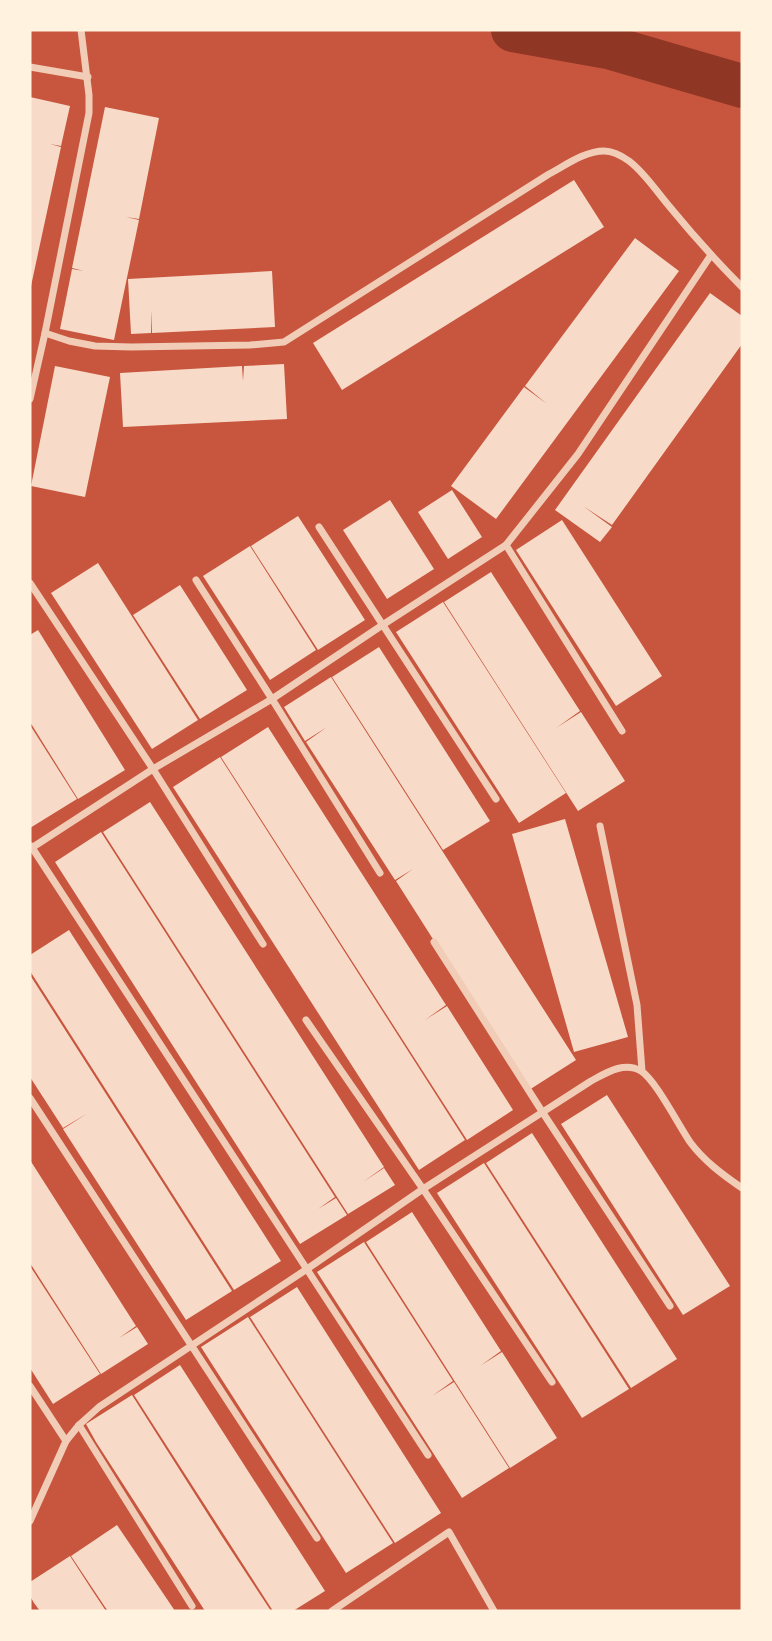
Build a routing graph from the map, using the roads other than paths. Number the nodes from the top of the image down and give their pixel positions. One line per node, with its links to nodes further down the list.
1 (81, 30): 3 (street)
2 (30, 67): 3 (street)
3 (88, 77): 6 (street)
4 (710, 255): 5 (street); 6 (street); 9 (street)
5 (742, 287)
6 (45, 333): 7 (street)
7 (30, 399)
8 (319, 527): 13 (street)
9 (506, 545): 13 (street); 15 (street)
10 (196, 580): 14 (street)
11 (30, 583): 12 (street)
12 (33, 595): 16 (street)
13 (384, 624): 14 (street); 17 (street)
14 (272, 699): 16 (street); 20 (street)
15 (622, 731)
16 (153, 769): 19 (street); 22 (street)
17 (496, 799)
18 (600, 826): 24 (street)
19 (31, 847): 29 (street)
20 (380, 873)
21 (434, 942): 26 (street)
22 (263, 944)
23 (306, 1020): 28 (street)
24 (642, 1071): 26 (street); 27 (street)
25 (30, 1098): 31 (street)
26 (543, 1113): 28 (street); 30 (street)
27 (742, 1188)
28 (423, 1189): 29 (street); 32 (street)
29 (307, 1269): 31 (street); 36 (street)
30 (670, 1306)
31 (191, 1346): 34 (street); 38 (street)
32 (552, 1382)
33 (30, 1386): 35 (street)
34 (79, 1425): 35 (street); 39 (street)
35 (66, 1441): 37 (street)
36 (428, 1455)
37 (30, 1521)
38 (317, 1538)
39 (192, 1606)
40 (332, 1611): 41 (street)
41 (494, 1611)

